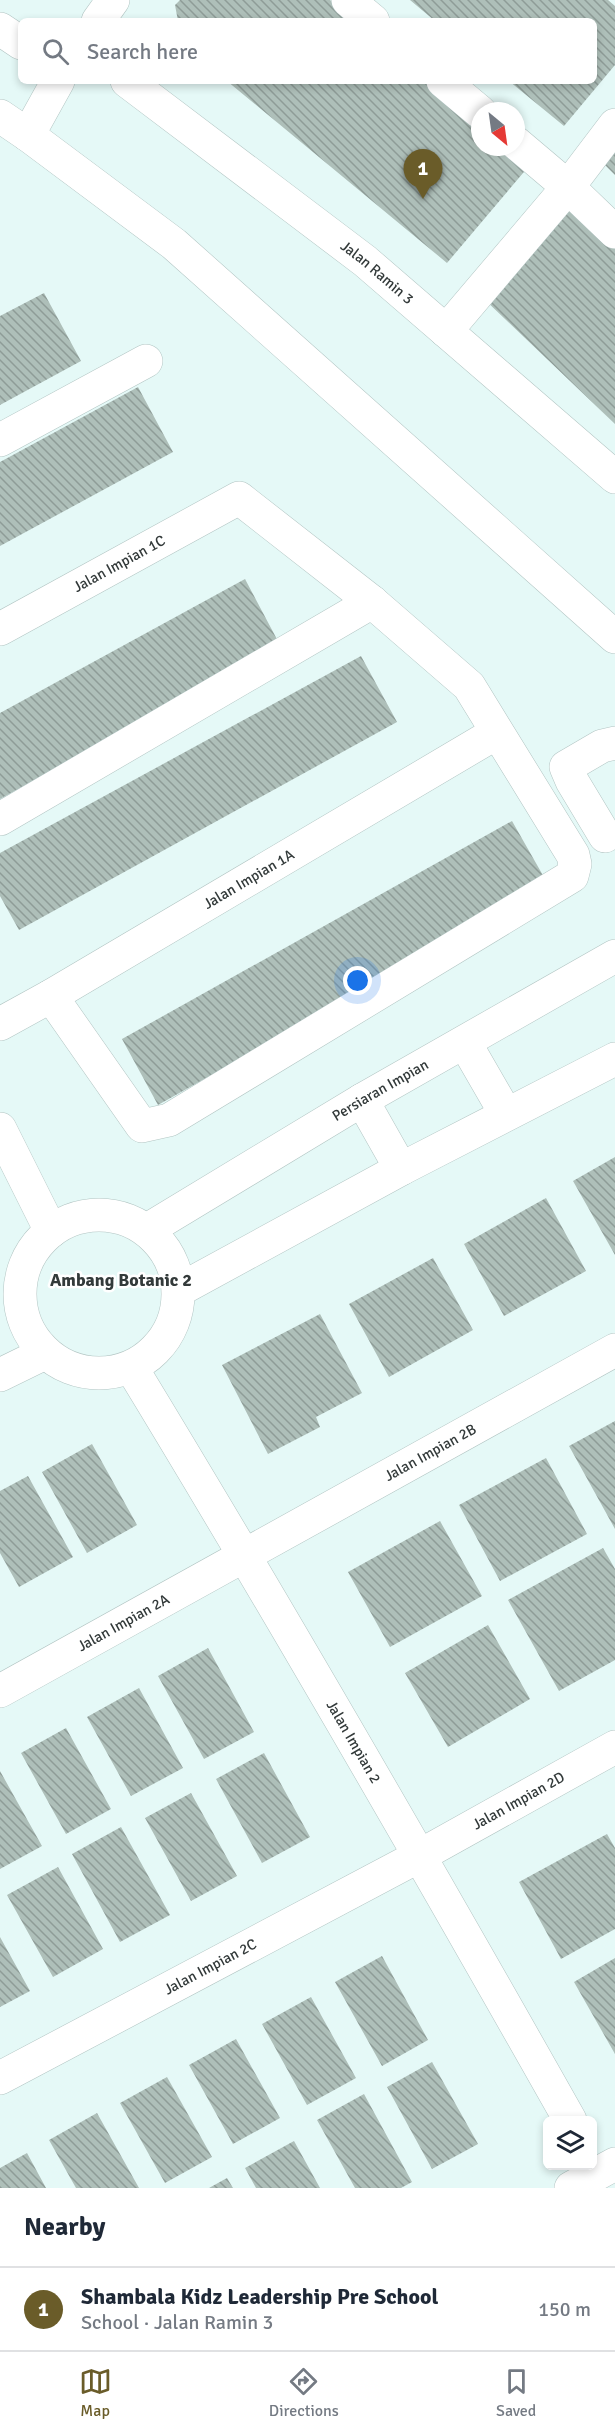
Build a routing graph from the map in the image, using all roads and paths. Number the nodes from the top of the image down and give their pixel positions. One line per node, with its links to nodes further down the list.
1 (113, 0): 3 (street)
2 (348, 0): 4 (street)
3 (100, 18)
4 (369, 18)
5 (0, 29): 6 (street)
6 (18, 41)
7 (56, 84): 13 (street)
8 (132, 84): 17 (street, Jalan Ramin 3)
9 (447, 84): 10 (street)
10 (471, 104)
11 (0, 116): 13 (street)
12 (615, 125): 15 (street)
13 (28, 135): 23 (street)
14 (525, 151): 15 (street)
15 (568, 187): 16 (street); 17 (street)
16 (615, 232)
17 (447, 331): 20 (street, Jalan Ramin 3)
18 (146, 361): 19 (street)
19 (0, 440)
20 (615, 477)
21 (372, 602): 22 (street, Jalan Impian 1C); 24 (street); 26 (street)
22 (0, 629)
23 (615, 637)
24 (496, 733): 27 (street); 30 (street, Jalan Impian 1A)
25 (615, 742): 28 (street)
26 (0, 819)
27 (557, 831): 28 (street); 30 (street)
28 (610, 833)
29 (615, 956): 32 (street, Persiaran Impian)
30 (51, 996): 31 (street, Jalan Impian 1A)
31 (0, 1024)
32 (465, 1043): 34 (street, Persiaran Impian); 35 (street)
33 (615, 1059): 35 (street)
34 (362, 1100): 37 (street); 38 (street, Persiaran Impian)
35 (506, 1114): 37 (street)
36 (0, 1129): 39 (street)
37 (401, 1169): 40 (street)
38 (147, 1230): 39 (street); 40 (street)
39 (51, 1231): 41 (street)
40 (179, 1290): 44 (street)
41 (10, 1297): 43 (street)
42 (615, 1350): 46 (street, Jalan Impian 2B)
43 (45, 1353): 44 (street); 45 (street)
44 (131, 1367): 46 (street, Jalan Impian 2)
45 (0, 1375)
46 (246, 1554): 47 (street, Jalan Impian 2A); 49 (street, Jalan Impian 2)
47 (0, 1691)
48 (615, 1747): 49 (street, Jalan Impian 2D)
49 (421, 1855): 50 (street, Jalan Impian 2C); 51 (street, Jalan Impian 2)
50 (0, 2078)
51 (567, 2116)
52 (604, 2171): 53 (street)
53 (571, 2188)

